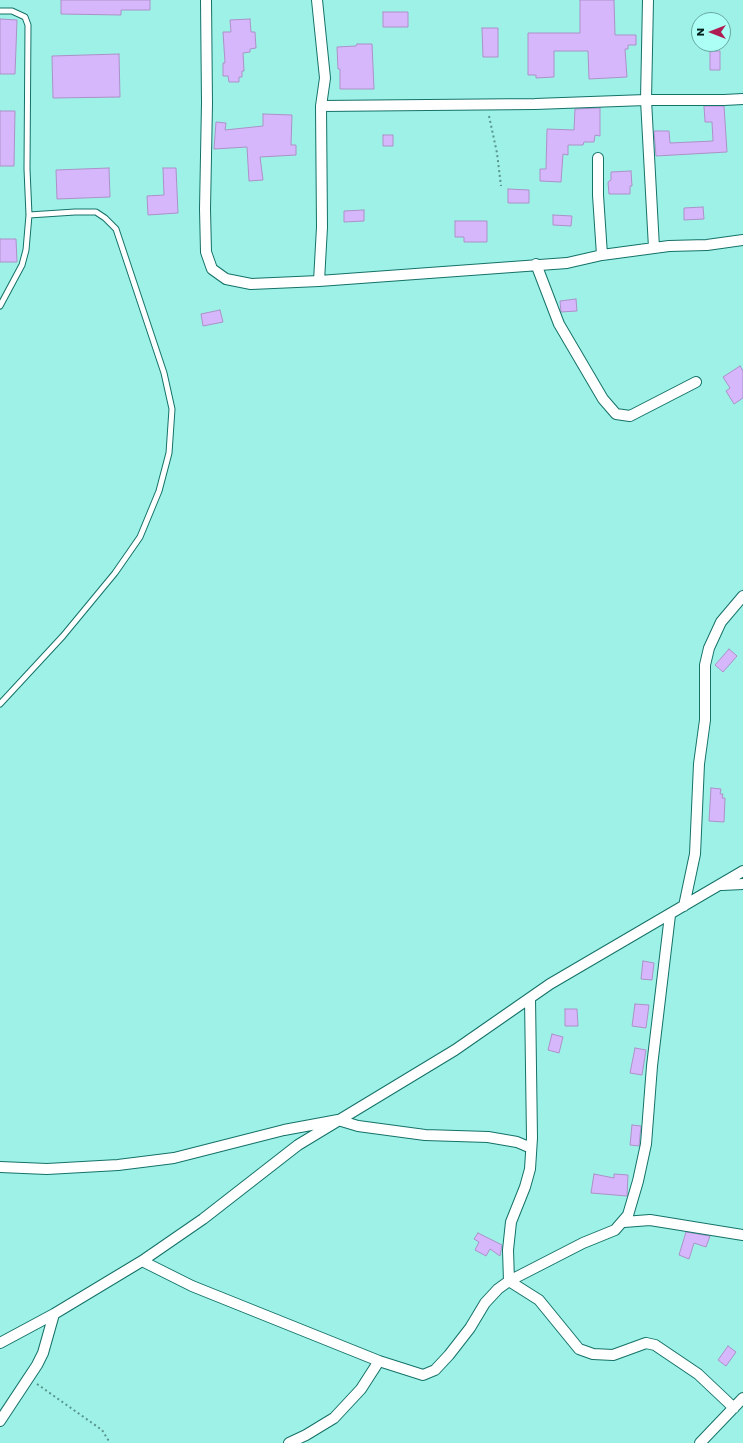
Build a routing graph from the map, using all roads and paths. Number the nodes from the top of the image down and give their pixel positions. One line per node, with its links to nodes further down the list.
1 (206, 0): 16 (street)
2 (316, 0): 8 (street)
3 (648, 0): 6 (street)
4 (0, 11): 11 (lane)
5 (743, 99): 6 (street)
6 (646, 100): 7 (street); 13 (street)
7 (486, 104): 8 (street); 10 (path)
8 (321, 106): 16 (street)
9 (598, 158): 14 (street)
10 (501, 186)
11 (29, 216): 17 (lane); 20 (lane)
12 (743, 240): 13 (street)
13 (654, 248): 14 (street)
14 (602, 255): 15 (street)
15 (536, 264): 16 (street); 18 (street)
16 (319, 281)
17 (0, 306)
18 (696, 382)
19 (743, 596): 24 (street)
20 (0, 704)
21 (743, 871): 23 (street)
22 (743, 884): 23 (street)
23 (720, 885): 24 (street)
24 (684, 906): 25 (street)
25 (670, 915): 26 (street); 30 (street)
26 (530, 998): 27 (street); 28 (street)
27 (338, 1120): 28 (street); 29 (street); 32 (street)
28 (531, 1148): 33 (street)
29 (0, 1167)
30 (624, 1222): 31 (street); 33 (street)
31 (743, 1235)
32 (142, 1261): 34 (street); 36 (street)
33 (509, 1281): 36 (street); 39 (street)
34 (54, 1314): 35 (street); 37 (street)
35 (0, 1343)
36 (378, 1361): 42 (street)
37 (28, 1378): 40 (street); 41 (path)
38 (743, 1398): 39 (street)
39 (734, 1408): 43 (street)
40 (0, 1421)
41 (110, 1443)
42 (289, 1443)
43 (700, 1443)

